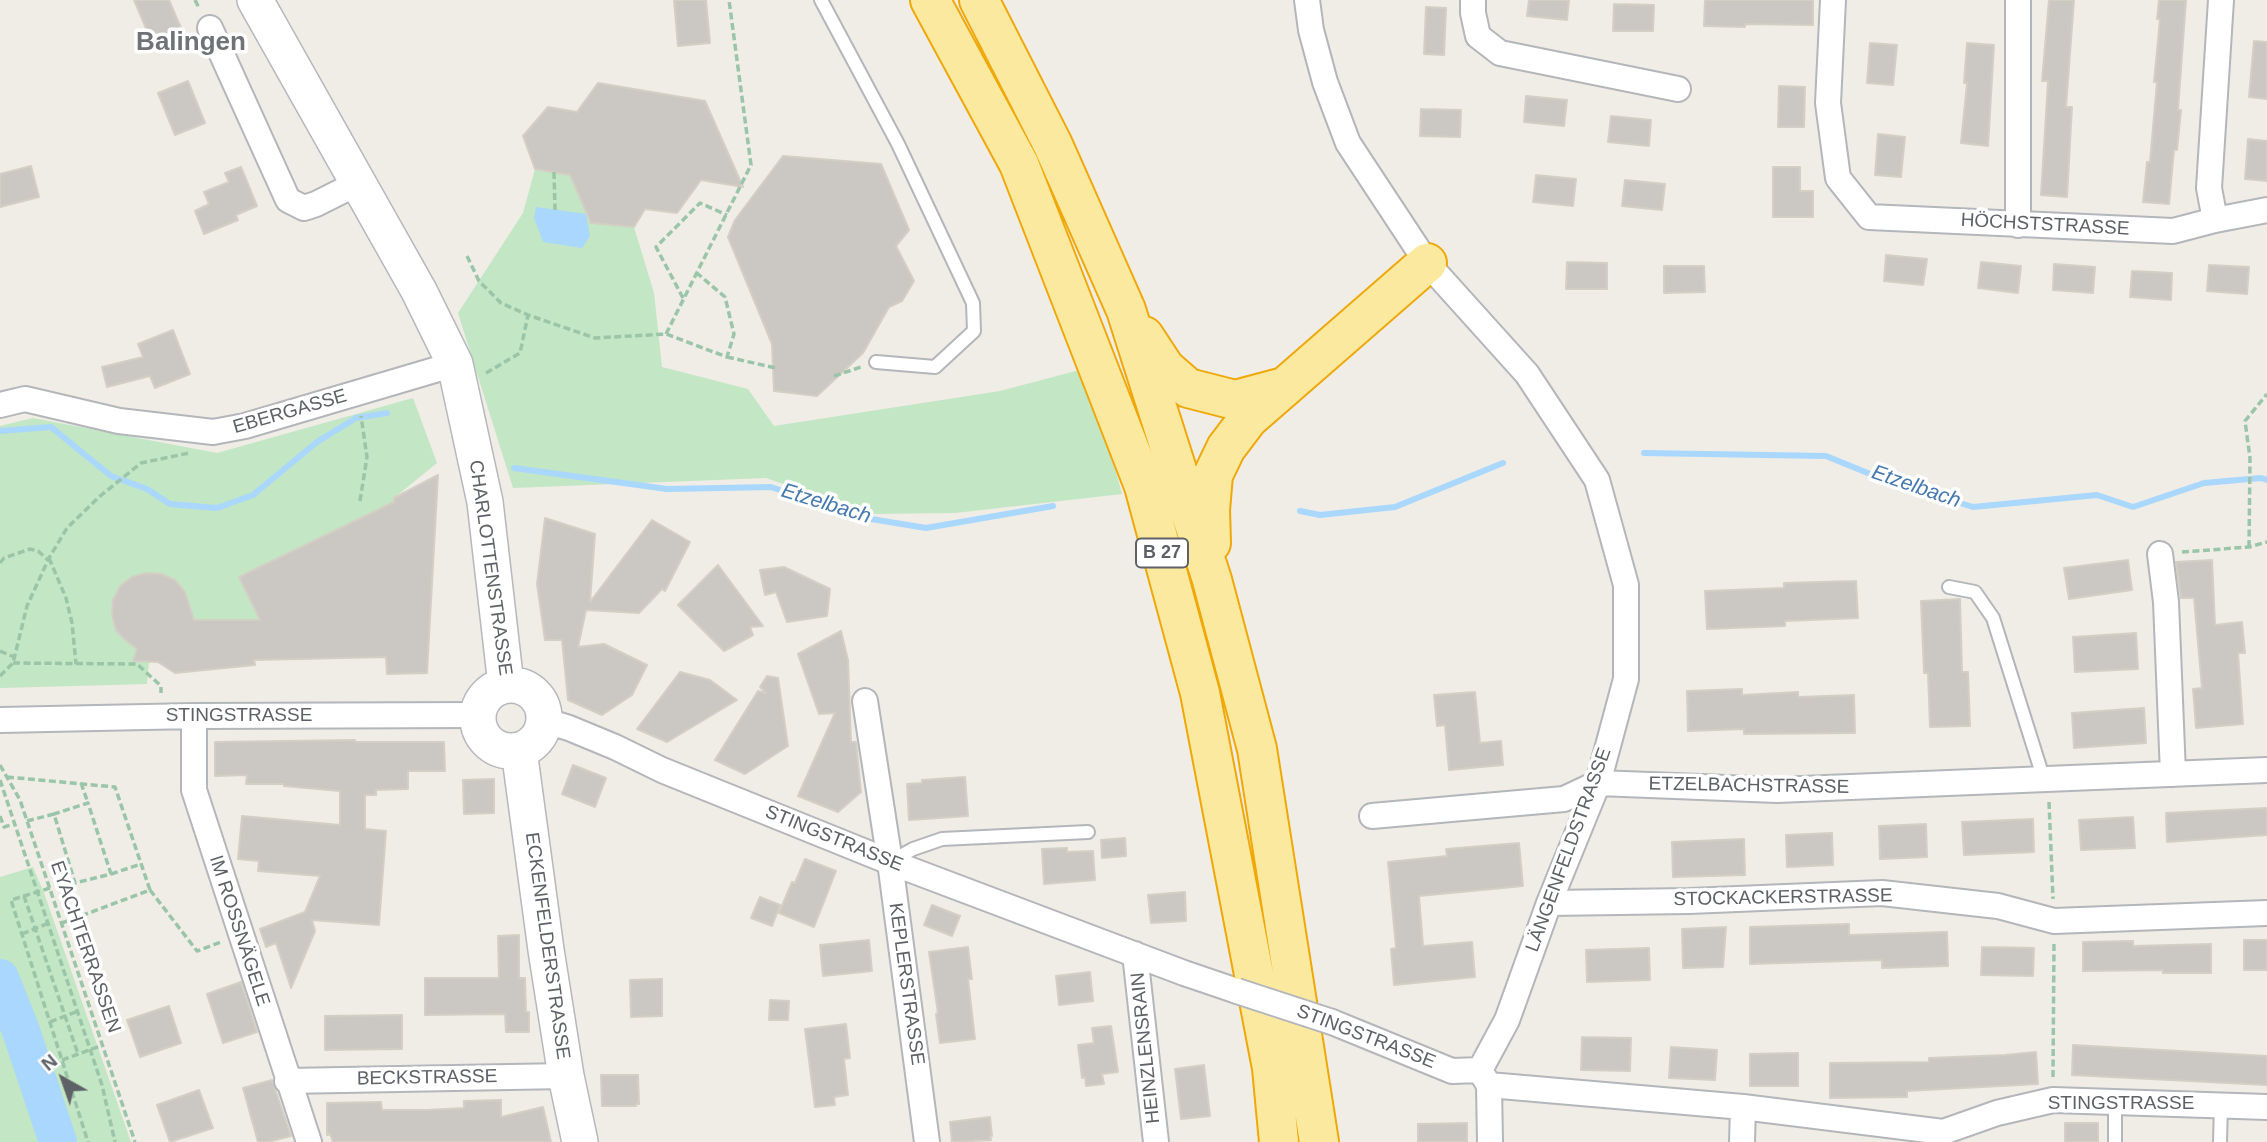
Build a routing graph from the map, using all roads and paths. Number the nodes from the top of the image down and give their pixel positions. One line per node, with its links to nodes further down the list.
1 (255, 0): 14 (main road, CHARLOTTENSTRASSE)
2 (729, 0): 17 (path)
3 (821, 0): 28 (lane)
4 (930, 0): 110 (highway, B 27)
5 (979, 0): 24 (highway, B 27)
6 (1307, 0): 21 (street, LÄNGENFELDSTRASSE)
7 (1473, 0): 12 (street)
8 (1833, 0): 19 (street, HÖCHSTSTRASSE)
9 (2018, 0): 19 (street)
10 (2221, 0): 18 (street)
11 (210, 29): 14 (street)
12 (1678, 89)
13 (554, 172): 15 (path)
14 (358, 183): 30 (main road, CHARLOTTENSTRASSE)
15 (555, 210)
16 (2267, 210): 18 (street, HÖCHSTSTRASSE)
17 (727, 215): 22 (path); 23 (path)
18 (2215, 220): 19 (street, HÖCHSTSTRASSE)
19 (2018, 225)
20 (467, 256): 25 (path)
21 (1427, 263): 32 (highway); 65 (street, LÄNGENFELDSTRASSE)
22 (698, 274): 23 (path); 27 (path)
23 (683, 299): 26 (path)
24 (1126, 310): 32 (highway); 43 (highway, B 27)
25 (528, 315): 26 (path); 30 (path)
26 (666, 334): 27 (path)
27 (727, 357): 29 (path)
28 (876, 362): 31 (path)
29 (776, 368)
30 (457, 376): 34 (street, EBERGASSE); 50 (main road, CHARLOTTENSTRASSE)
31 (834, 376)
32 (1282, 387): 43 (highway)
33 (2267, 394): 39 (path)
34 (0, 404)
35 (363, 425): 37 (path)
36 (141, 463): 41 (path)
37 (360, 501)
38 (2267, 542): 39 (path)
39 (2249, 547): 40 (path)
40 (2160, 554): 60 (street)
41 (48, 559): 42 (path); 46 (path); 48 (path)
42 (0, 563)
43 (1212, 580): 111 (highway, B 27)
44 (1949, 587): 63 (lane)
45 (0, 651): 46 (path)
46 (14, 657): 47 (path)
47 (12, 663): 48 (path); 49 (path)
48 (76, 664): 53 (path)
49 (0, 676)
50 (506, 685): 52 (main road, CHARLOTTENSTRASSE); 56 (main road, CHARLOTTENSTRASSE)
51 (865, 701): 73 (street, KEPLERSTRASSE)
52 (477, 715): 54 (street, STINGSTRASSE); 57 (main road)
53 (161, 716): 54 (street, STINGSTRASSE); 55 (street, STINGSTRASSE)
54 (194, 716): 86 (street, IM ROSSNÄGELE)
55 (0, 720)
56 (543, 720): 57 (main road); 73 (street, STINGSTRASSE)
57 (519, 750): 95 (main road, ECKENFELDERSTRASSE)
58 (0, 765): 61 (path, EYACHTERRASSEN)
59 (2267, 771): 60 (street, ETZELBACHSTRASSE)
60 (2173, 774): 63 (street, ETZELBACHSTRASSE)
61 (7, 777): 64 (path); 70 (path, EYACHTERRASSEN)
62 (0, 780): 71 (path)
63 (2044, 780): 65 (street, ETZELBACHSTRASSE)
64 (81, 783): 66 (path); 74 (path)
65 (1598, 783): 69 (street, ETZELBACHSTRASSE); 80 (street, LÄNGENFELDSTRASSE)
66 (88, 803): 67 (path); 75 (path)
67 (54, 814): 70 (path); 75 (path)
68 (0, 816): 71 (path)
69 (1372, 816)
70 (27, 821): 76 (path, EYACHTERRASSEN)
71 (14, 824): 78 (path)
72 (1088, 832): 73 (lane)
73 (890, 862): 87 (street, STINGSTRASSE); 108 (street, KEPLERSTRASSE)
74 (141, 864): 75 (path); 77 (path)
75 (111, 874)
76 (50, 888): 78 (path); 83 (path, EYACHTERRASSEN)
77 (150, 890): 83 (path); 86 (path)
78 (38, 892): 79 (path); 82 (path)
79 (24, 896): 84 (path); 85 (path)
80 (1549, 902): 81 (street, STOCKACKERSTRASSE); 96 (street, LÄNGENFELDSTRASSE)
81 (2267, 912)
82 (48, 923): 84 (path); 88 (path)
83 (62, 923): 91 (path, EYACHTERRASSEN)
84 (35, 929): 85 (path); 89 (path)
85 (22, 934): 90 (path)
86 (241, 935): 97 (street, IM ROSSNÄGELE)
87 (1135, 954): 96 (street, STINGSTRASSE, bridge); 109 (street, HEINZLENSRAIN)
88 (78, 1011): 89 (path); 92 (path)
89 (65, 1016): 90 (path); 93 (path)
90 (50, 1022): 94 (path)
91 (103, 1045): 92 (path); 105 (path, EYACHTERRASSEN)
92 (90, 1050): 93 (path); 104 (path)
93 (78, 1054): 94 (path)
94 (62, 1060): 103 (path)
95 (566, 1076): 97 (street, BECKSTRASSE); 107 (main road, ECKENFELDERSTRASSE)
96 (1485, 1078): 100 (street, STINGSTRASSE); 112 (street)
97 (287, 1080): 106 (street, IM ROSSNÄGELE)
98 (2115, 1102): 99 (street, STINGSTRASSE); 102 (street, STINGSTRASSE); 114 (lane)
99 (2221, 1105): 101 (street, STINGSTRASSE); 115 (lane)
100 (1743, 1107): 102 (street, STINGSTRASSE); 113 (street)
101 (2267, 1107)
102 (1946, 1137)
103 (88, 1142)
104 (115, 1142)
105 (135, 1142)
106 (309, 1142)
107 (580, 1142)
108 (927, 1142)
109 (1156, 1142)
110 (1279, 1142)
111 (1319, 1142)
112 (1490, 1142)
113 (1742, 1142)
114 (2115, 1142)
115 (2220, 1142)

